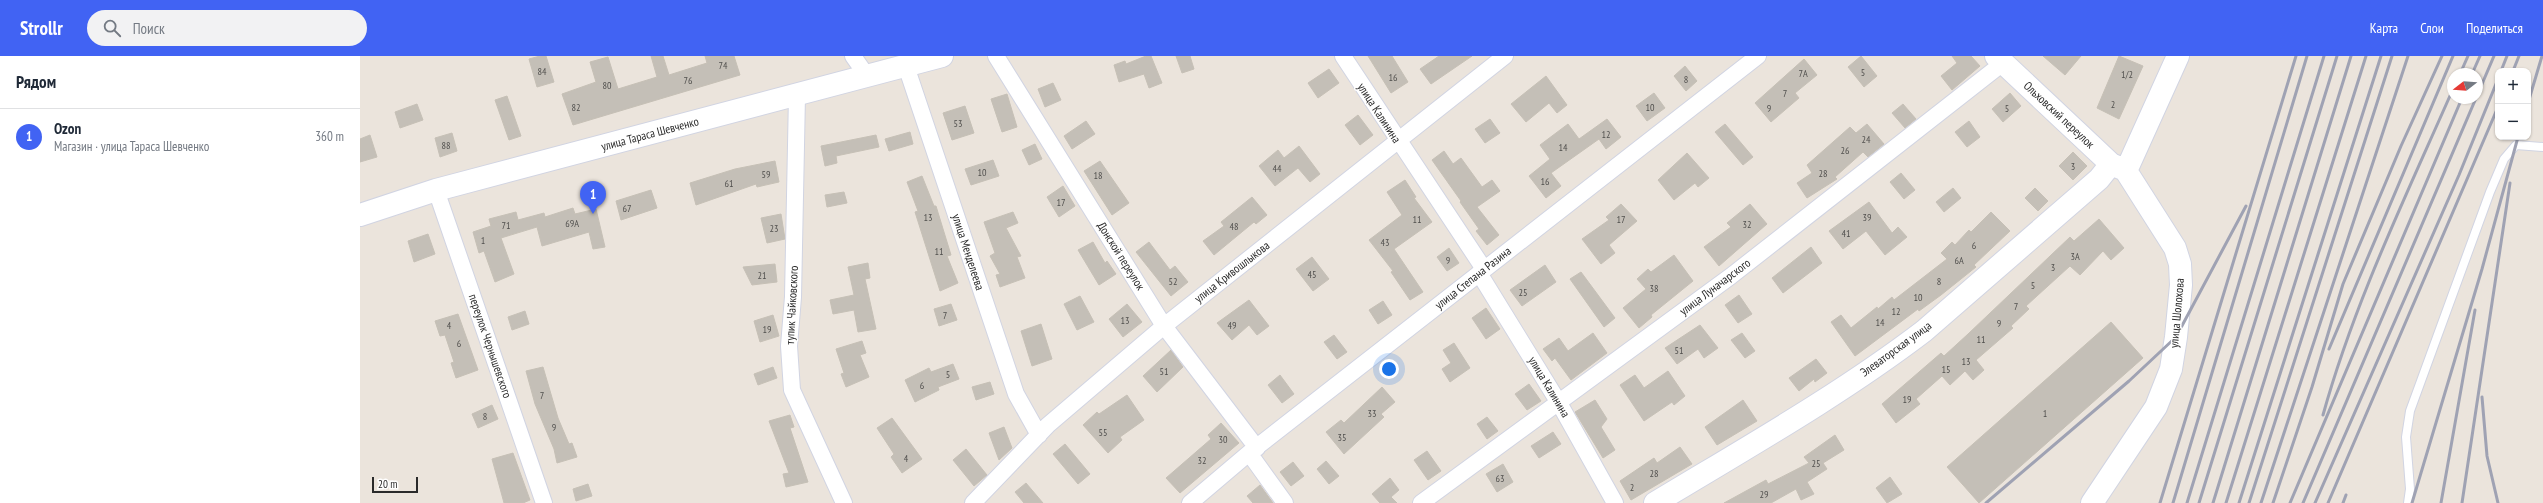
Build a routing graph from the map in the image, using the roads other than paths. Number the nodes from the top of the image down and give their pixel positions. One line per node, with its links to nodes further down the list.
1 (853, 56): 10 (street)
2 (942, 56): 9 (street, улица Тараса Шевченко)
3 (996, 56): 18 (street, Донской переулок)
4 (1343, 56): 12 (street, улица Калинина)
5 (1505, 56): 12 (street, улица Кривошлыкова)
6 (1758, 56): 17 (street, улица Степана Разина)
7 (2178, 56): 14 (street)
8 (2000, 60): 14 (street, Ольховский переулок); 19 (street, улица Луначарского)
9 (906, 66): 10 (street, улица Тараса Шевченко); 20 (street, улица Менделеева)
10 (867, 76): 11 (street, улица Тараса Шевченко)
11 (797, 95): 15 (street, улица Тараса Шевченко); 23 (street, тупик Чайковского)
12 (1397, 142): 17 (street, улица Калинина); 18 (street, улица Кривошлыкова)
13 (2543, 147): 31 (lane)
14 (2119, 167): 29 (street, Элеваторская улица); 30 (street, улица Шолохова)
15 (436, 190): 16 (street, улица Тараса Шевченко); 22 (street, переулок Чернышевского)
16 (360, 215)
17 (1481, 271): 19 (street, улица Калинина); 21 (street, улица Степана Разина)
18 (1164, 326): 20 (street, улица Кривошлыкова); 21 (street, Донской переулок)
19 (1559, 403): 27 (street, улица Луначарского); 28 (street, улица Калинина)
20 (1039, 435): 24 (street, улица Кривошлыкова)
21 (1253, 451): 25 (street, улица Степана Разина); 26 (street, Донской переулок)
22 (544, 503)
23 (844, 503)
24 (973, 503)
25 (1190, 503)
26 (1285, 503)
27 (1421, 503)
28 (1615, 503)
29 (1655, 503)
30 (2092, 503)
31 (2408, 503)

